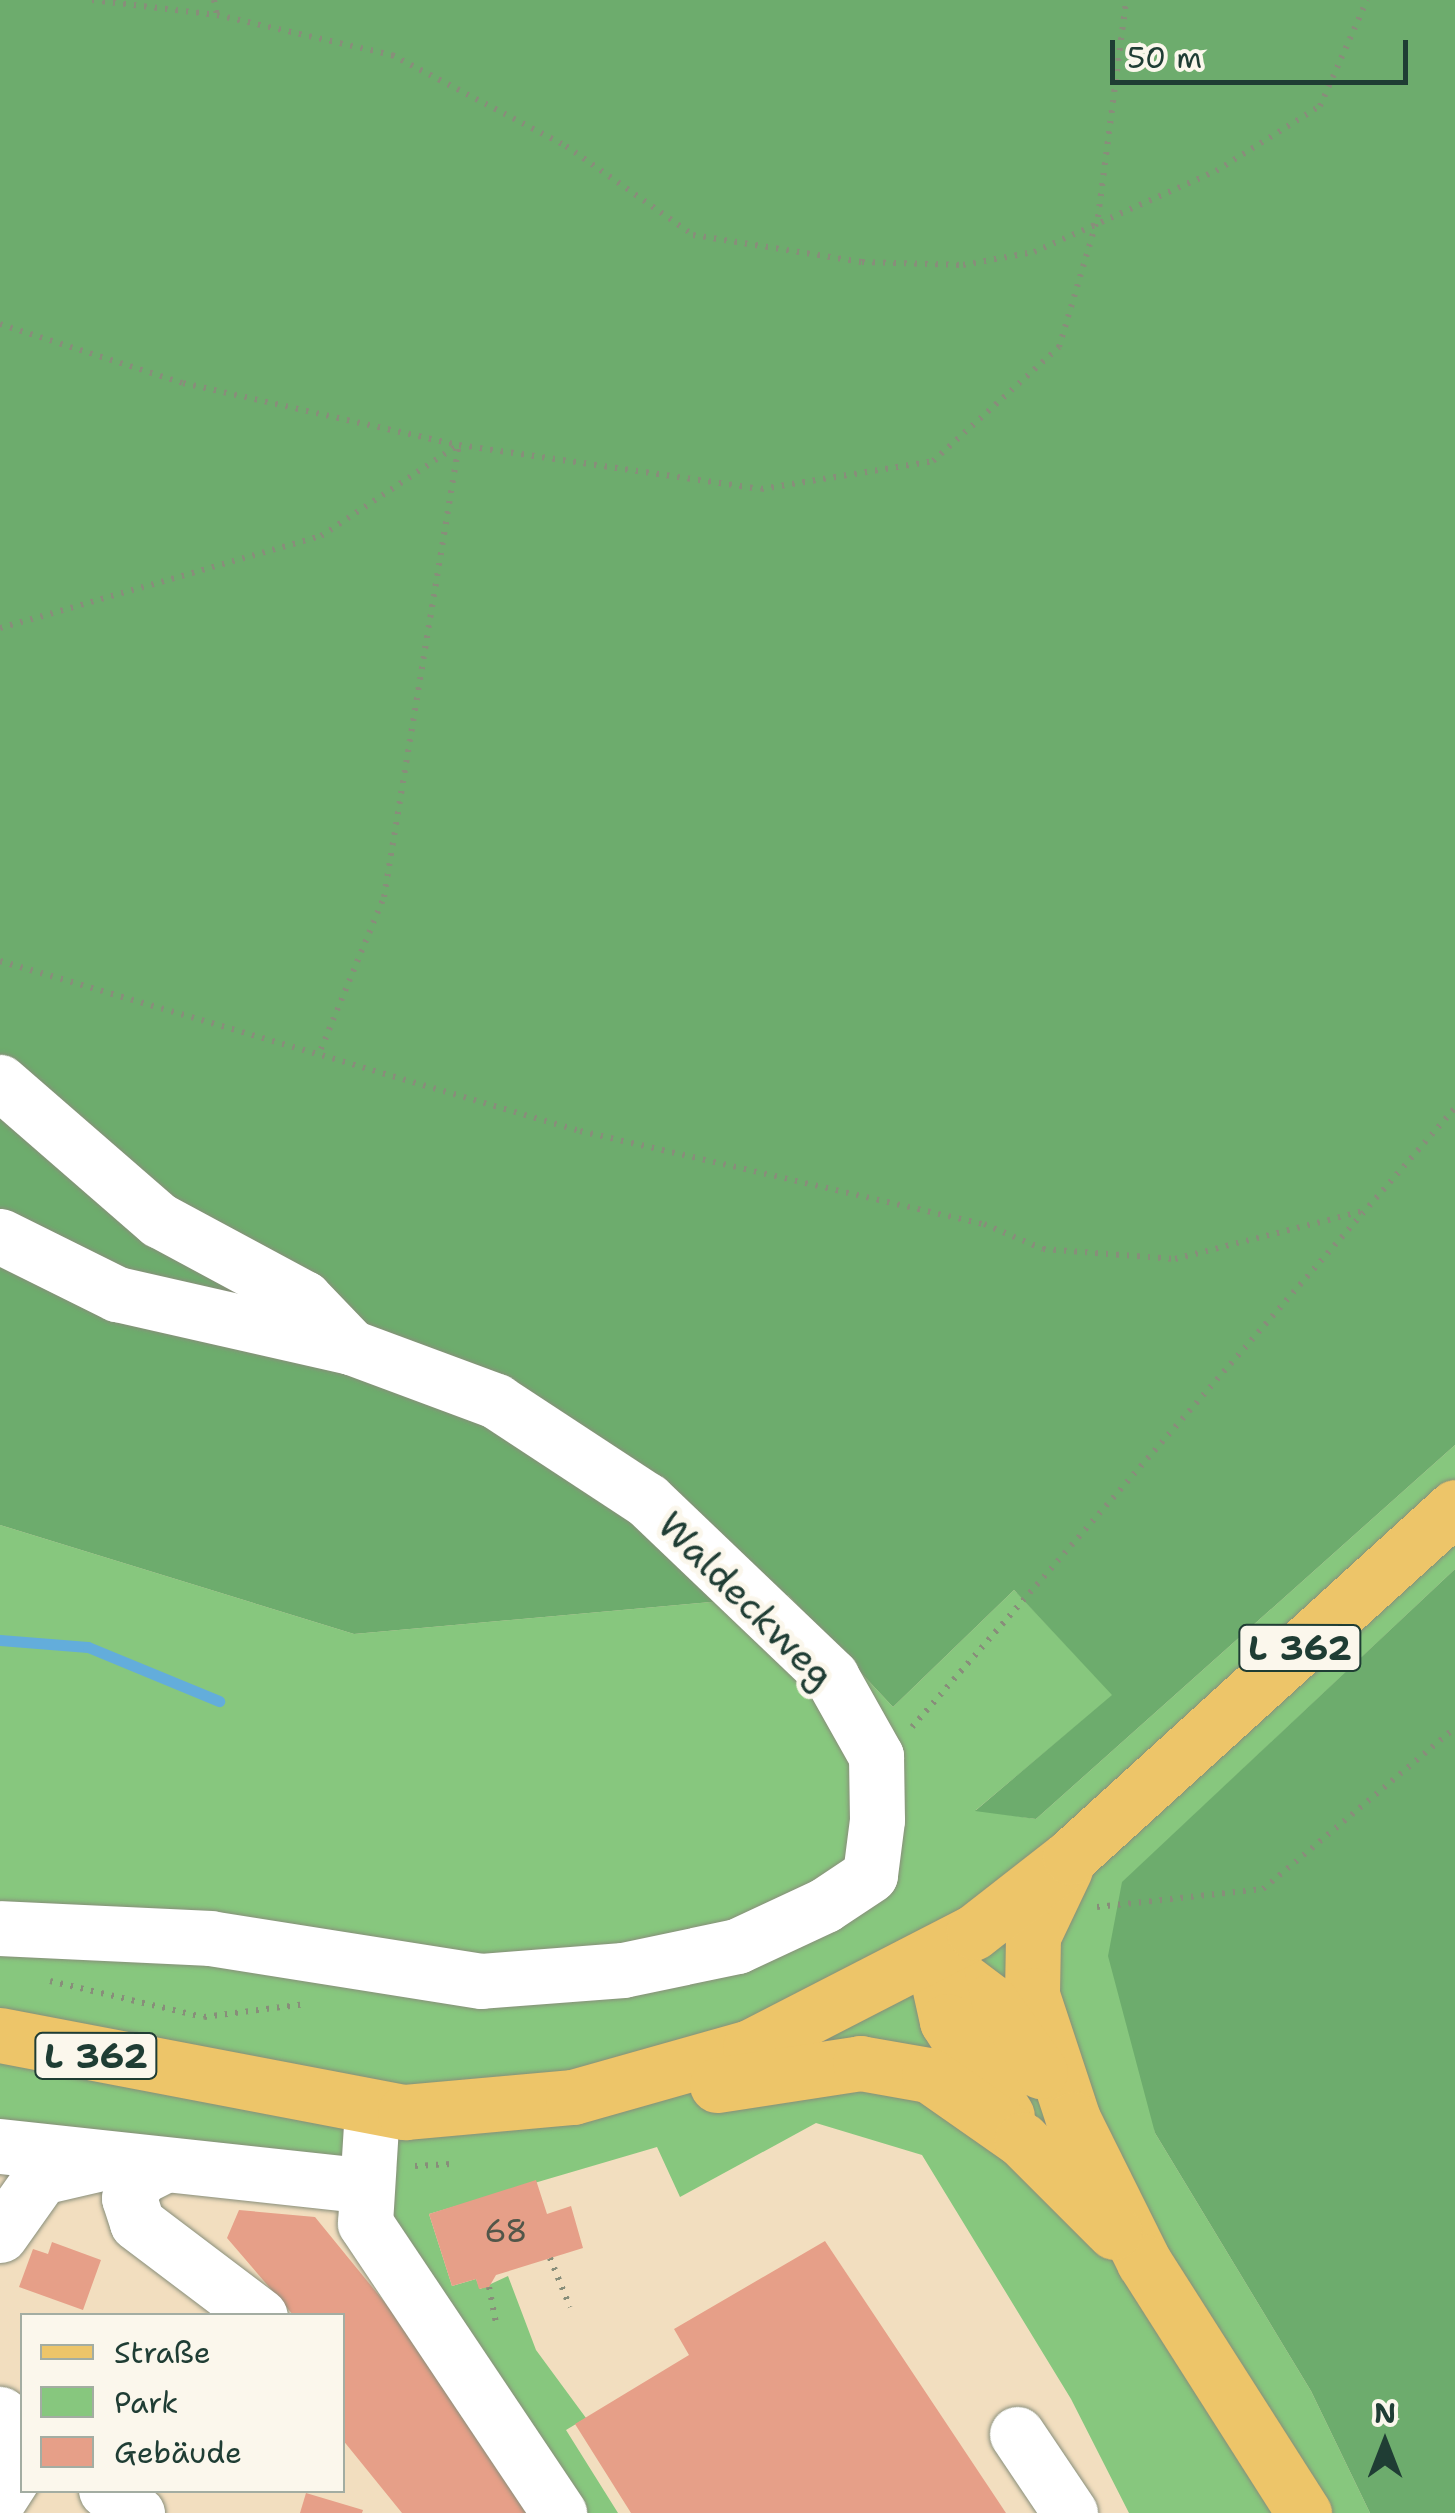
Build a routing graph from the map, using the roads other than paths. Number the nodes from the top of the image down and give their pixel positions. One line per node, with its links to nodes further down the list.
1 (0, 1082): 3 (street, Waldeckweg)
2 (0, 1236): 3 (street)
3 (351, 1347): 6 (street, Waldeckweg)
4 (1455, 1507): 5 (main road, L 362)
5 (1070, 1857): 7 (main road, L 362); 11 (main road)
6 (0, 1928)
7 (934, 1958): 9 (main road, L 362); 11 (main road); 12 (main road)
8 (0, 2035): 10 (main road, L 362)
9 (574, 2097): 10 (main road, L 362); 12 (main road)
10 (372, 2110): 16 (street)
11 (1074, 2118): 18 (main road)
12 (1022, 2140): 18 (main road)
13 (0, 2146): 14 (street)
14 (106, 2162): 15 (street); 17 (street)
15 (160, 2168): 16 (street); 19 (street)
16 (361, 2185): 25 (street)
17 (0, 2235)
18 (1144, 2262): 27 (main road)
19 (256, 2313)
20 (1017, 2434): 26 (street)
21 (20, 2467): 23 (street)
22 (110, 2493): 24 (street)
23 (0, 2496)
24 (137, 2513)
25 (560, 2513)
26 (1070, 2513)
27 (1304, 2513)

